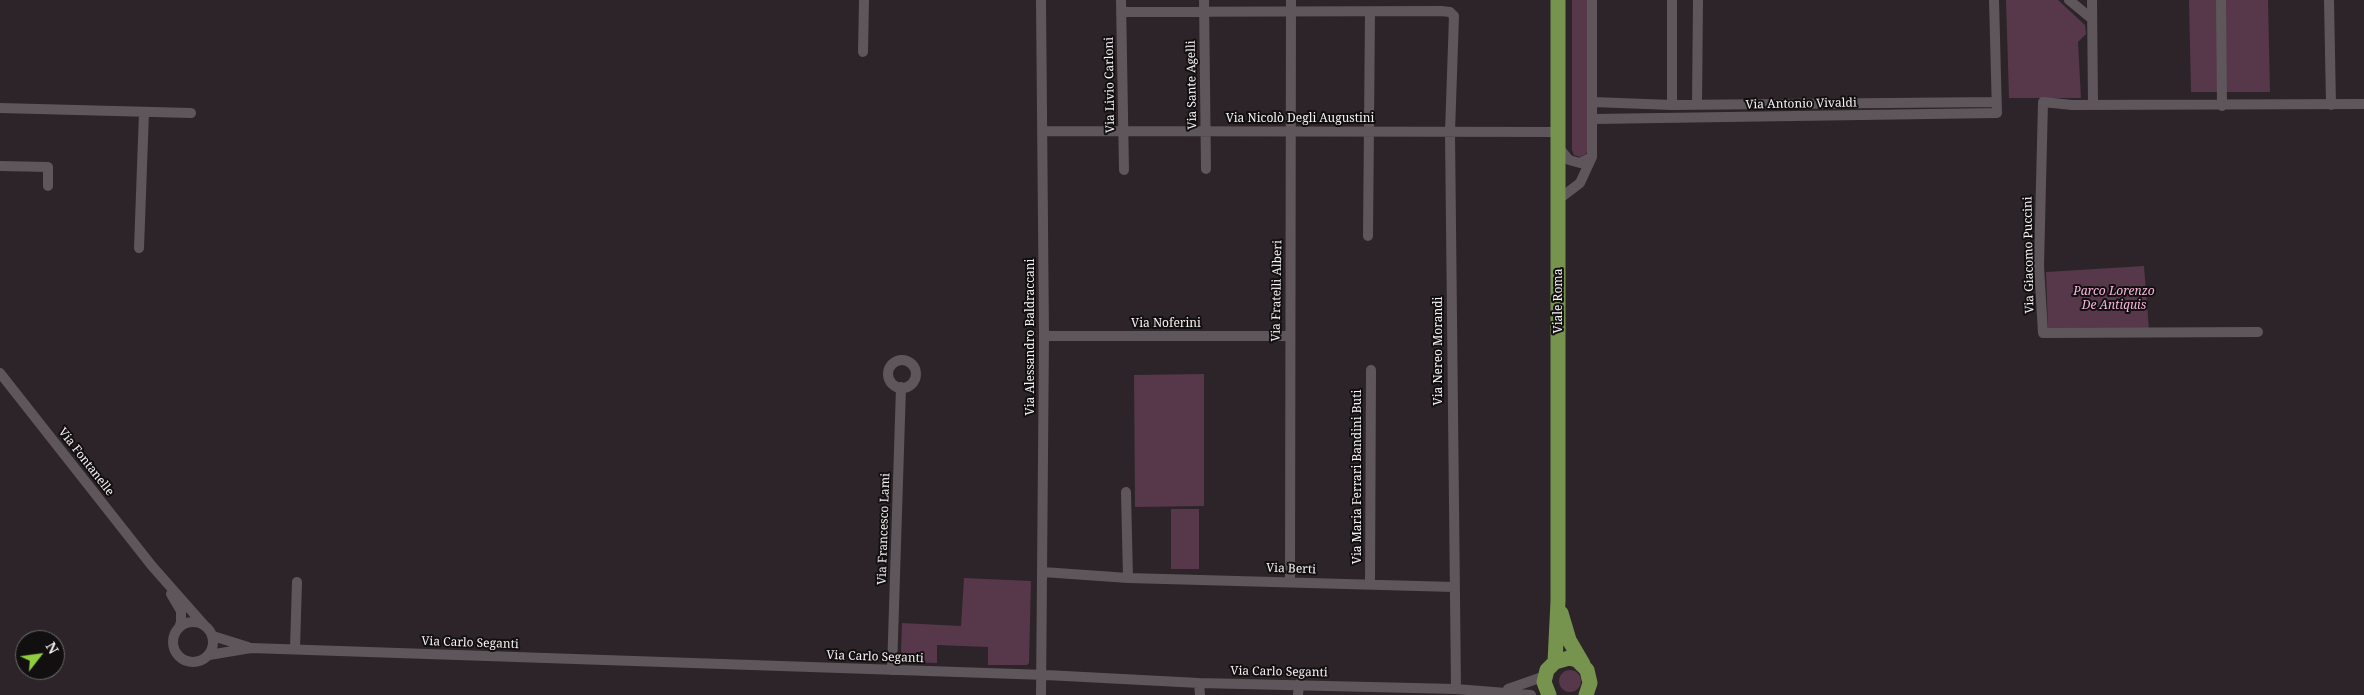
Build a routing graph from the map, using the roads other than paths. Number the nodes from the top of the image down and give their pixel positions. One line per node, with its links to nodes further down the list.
1 (864, 0): 20 (street)
2 (1041, 0): 33 (street, Via Alessandro Baldraccani)
3 (1121, 0): 16 (street, Via Livio Carloni)
4 (1204, 0): 17 (street, Via Sante Agelli)
5 (1291, 0): 15 (street, Via Fratelli Alberi)
6 (1558, 0): 39 (main road, Viale Roma)
7 (1592, 0): 21 (street)
8 (1672, 0): 24 (street)
9 (1698, 0): 25 (street)
10 (1994, 0): 22 (street)
11 (2069, 0): 19 (street)
12 (2092, 0): 19 (street)
13 (2221, 0): 28 (street)
14 (2329, 0): 27 (street)
15 (1292, 11): 17 (street); 18 (street); 34 (street, Via Fratelli Alberi)
16 (1121, 12): 17 (street); 35 (street, Via Livio Carloni)
17 (1204, 12): 36 (street, Via Sante Agelli)
18 (1370, 12): 37 (street); 38 (street, Via Nereo Morandi)
19 (2092, 19): 26 (street)
20 (863, 52)
21 (1593, 102): 24 (street, Via Antonio Vivaldi); 32 (street)
22 (1996, 102): 25 (street, Via Antonio Vivaldi); 32 (street, Via Antonio Vivaldi)
23 (2364, 104): 27 (street, Via Giacomo Puccini)
24 (1672, 105): 25 (street, Via Antonio Vivaldi)
25 (1697, 105)
26 (2093, 105): 28 (street, Via Giacomo Puccini); 49 (street, Via Giacomo Puccini)
27 (2331, 105): 28 (street, Via Giacomo Puccini)
28 (2222, 106)
29 (0, 108): 30 (street)
30 (144, 112): 31 (street); 48 (street)
31 (191, 113)
32 (1593, 119): 41 (street)
33 (1042, 131): 35 (street, Via Nicolò Degli Augustini); 50 (street, Via Alessandro Baldraccani)
34 (1292, 131): 36 (street, Via Nicolò Degli Augustini); 37 (street, Via Nicolò Degli Augustini); 51 (street, Via Fratelli Alberi)
35 (1123, 132): 36 (street, Via Nicolò Degli Augustini); 44 (street, Via Livio Carloni)
36 (1206, 132): 43 (street, Via Sante Agelli)
37 (1369, 132): 38 (street, Via Nicolò Degli Augustini); 47 (street)
38 (1450, 132): 39 (street, Via Nicolò Degli Augustini); 62 (street, Via Nereo Morandi)
39 (1558, 132): 40 (main road, Viale Roma)
40 (1559, 148): 41 (street); 46 (main road, Viale Roma)
41 (1592, 157): 46 (street)
42 (0, 166): 45 (street)
43 (1206, 169)
44 (1124, 170)
45 (48, 186)
46 (1559, 199): 63 (main road, Viale Roma)
47 (1368, 236)
48 (139, 248)
49 (2258, 332)
50 (1044, 336): 51 (street, Via Noferini); 57 (street, Via Alessandro Baldraccani)
51 (1289, 336): 60 (street, Via Fratelli Alberi)
52 (1370, 370): 61 (street, Via Maria Ferrari Bandini Buti)
53 (0, 374): 56 (street, Via Fontanelle)
54 (901, 388): 72 (street, Via Francesco Lami)
55 (1126, 492): 58 (street)
56 (152, 566): 64 (street, Via Fontanelle); 65 (street, Via Fontanelle)
57 (1043, 572): 58 (street, Via Berti); 73 (street, Via Alessandro Baldraccani)
58 (1128, 578): 60 (street, Via Berti)
59 (297, 582): 68 (street)
60 (1290, 582): 61 (street, Via Berti)
61 (1370, 584): 62 (street, Via Berti)
62 (1454, 587): 78 (street, Via Nereo Morandi)
63 (1558, 603): 70 (main road, Viale Roma); 71 (main road, Viale Roma)
64 (205, 626): 65 (street); 66 (street)
65 (179, 628): 69 (street)
66 (213, 636): 67 (street, Via Carlo Seganti); 69 (street)
67 (251, 648): 68 (street, Via Carlo Seganti); 69 (street, Via Carlo Seganti)
68 (295, 649): 72 (street, Via Carlo Seganti)
69 (209, 655)
70 (1555, 662): 71 (main road); 74 (main road)
71 (1583, 664): 85 (main road, Viale Roma)
72 (892, 670): 73 (street, Via Carlo Seganti)
73 (1040, 675): 75 (street, Via Carlo Seganti); 81 (street, Via Alessandro Baldraccani)
74 (1545, 676): 79 (street, Via Carlo Seganti); 80 (main road)
75 (1199, 683): 76 (street, Via Carlo Seganti); 82 (street)
76 (1299, 684): 77 (street, Via Carlo Seganti); 83 (street)
77 (1387, 691): 78 (street, Via Carlo Seganti)
78 (1461, 691): 79 (street, Via Carlo Seganti)
79 (1497, 691): 84 (street, Via Carlo Seganti)
80 (1545, 694)
81 (1041, 695)
82 (1200, 695)
83 (1298, 695)
84 (1532, 695)
85 (1586, 695)

